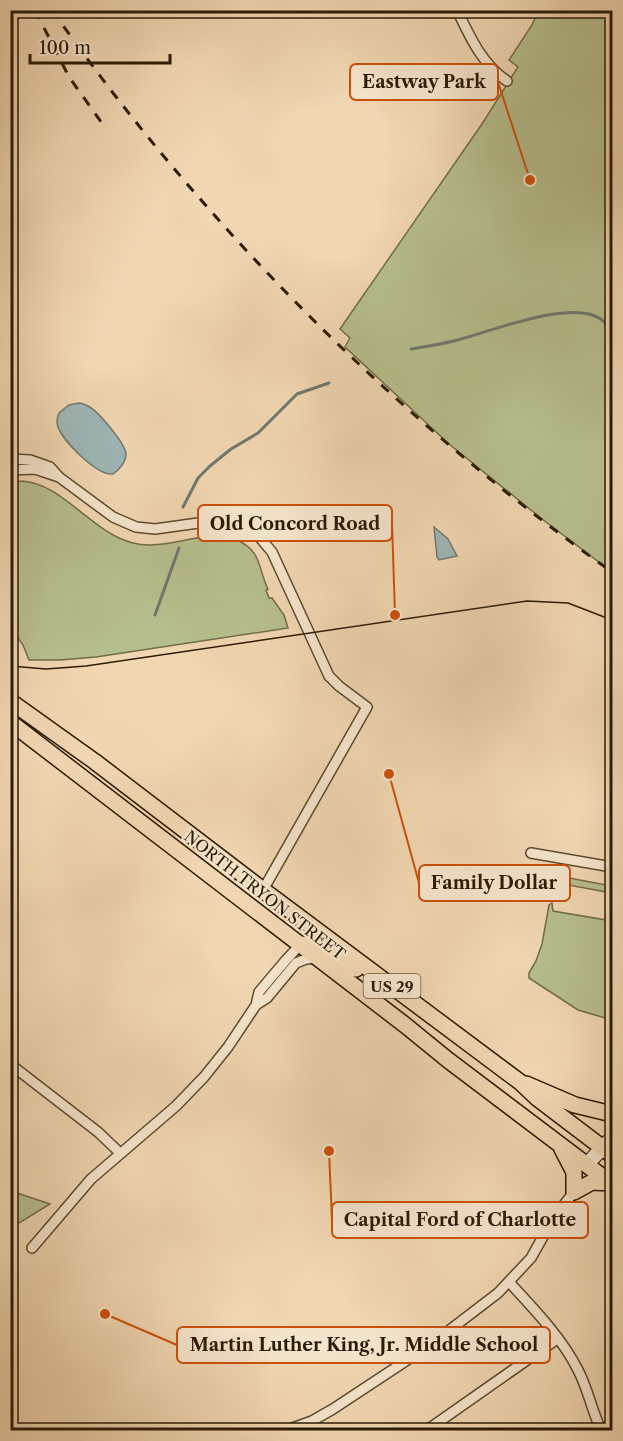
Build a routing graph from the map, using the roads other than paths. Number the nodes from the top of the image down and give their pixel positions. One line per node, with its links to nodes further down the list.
1 (457, 10): 2 (street)
2 (507, 81)
3 (10, 459): 5 (street)
4 (10, 470): 5 (street)
5 (59, 477): 10 (street)
6 (10, 701): 10 (main road, NORTH TRYON STREET / US 29)
7 (10, 722): 11 (main road, NORTH TRYON STREET / US 29)
8 (531, 853): 9 (street)
9 (612, 867)
10 (263, 890): 13 (main road, NORTH TRYON STREET / US 29)
11 (300, 945): 12 (main road, NORTH TRYON STREET / US 29); 13 (main road); 14 (street)
12 (316, 958): 14 (street); 18 (main road, NORTH TRYON STREET / US 29)
13 (391, 986): 16 (main road, NORTH TRYON STREET / US 29)
14 (256, 1005): 20 (street)
15 (10, 1064): 20 (street)
16 (520, 1082): 17 (main road); 19 (main road, NORTH TRYON STREET / US 29)
17 (612, 1114)
18 (560, 1144): 21 (main road, NORTH TRYON STREET / US 29); 23 (main road)
19 (609, 1147): 21 (main road)
20 (120, 1153): 24 (street)
21 (586, 1164): 22 (main road, NORTH TRYON STREET / US 29)
22 (612, 1183): 23 (main road)
23 (574, 1192): 25 (street)
24 (32, 1248)
25 (510, 1282): 26 (street); 27 (street)
26 (557, 1339): 28 (street); 29 (street)
27 (287, 1430)
28 (432, 1431)
29 (601, 1431)

